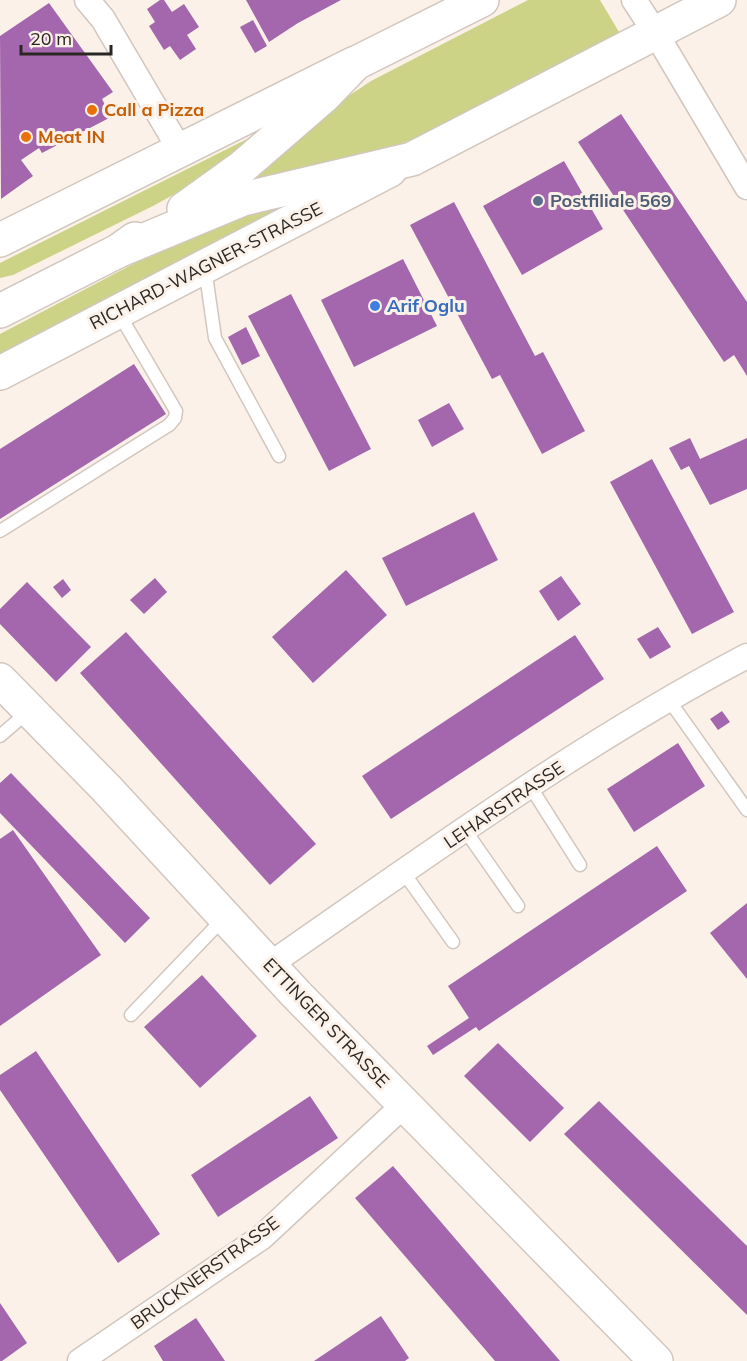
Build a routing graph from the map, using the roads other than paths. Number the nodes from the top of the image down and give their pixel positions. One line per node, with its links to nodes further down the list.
1 (87, 0): 7 (street)
2 (482, 0): 6 (main road, RICHARD-WAGNER-STRASSE)
3 (634, 0): 5 (street)
4 (719, 0): 5 (main road, RICHARD-WAGNER-STRASSE)
5 (655, 32): 8 (main road, RICHARD-WAGNER-STRASSE); 9 (street)
6 (356, 63): 7 (main road, RICHARD-WAGNER-STRASSE); 11 (main road, RICHARD-WAGNER-STRASSE)
7 (180, 150): 10 (main road, RICHARD-WAGNER-STRASSE)
8 (412, 159): 11 (main road, RICHARD-WAGNER-STRASSE); 12 (main road, RICHARD-WAGNER-STRASSE)
9 (747, 187)
10 (0, 240)
11 (117, 250): 13 (main road, RICHARD-WAGNER-STRASSE)
12 (204, 267): 14 (main road, RICHARD-WAGNER-STRASSE); 16 (lane)
13 (0, 311)
14 (118, 311): 15 (main road, RICHARD-WAGNER-STRASSE); 17 (lane)
15 (0, 373)
16 (279, 456)
17 (0, 531)
18 (747, 656): 20 (street, LEHARSTRASSE)
19 (0, 680): 21 (main road, ETTINGER STRASSE)
20 (669, 700): 23 (street, LEHARSTRASSE); 24 (lane)
21 (30, 710): 22 (lane); 29 (main road, ETTINGER STRASSE)
22 (0, 736)
23 (530, 786): 25 (street, LEHARSTRASSE); 26 (lane)
24 (747, 810)
25 (465, 830): 27 (street, LEHARSTRASSE); 28 (lane)
26 (580, 865)
27 (404, 873): 30 (lane); 31 (street, LEHARSTRASSE)
28 (518, 906)
29 (225, 917): 31 (main road, ETTINGER STRASSE); 32 (lane)
30 (453, 942)
31 (269, 965): 33 (main road, ETTINGER STRASSE)
32 (131, 1015)
33 (405, 1104): 34 (street, BRUCKNERSTRASSE); 35 (main road, ETTINGER STRASSE)
34 (80, 1361)
35 (656, 1361)

